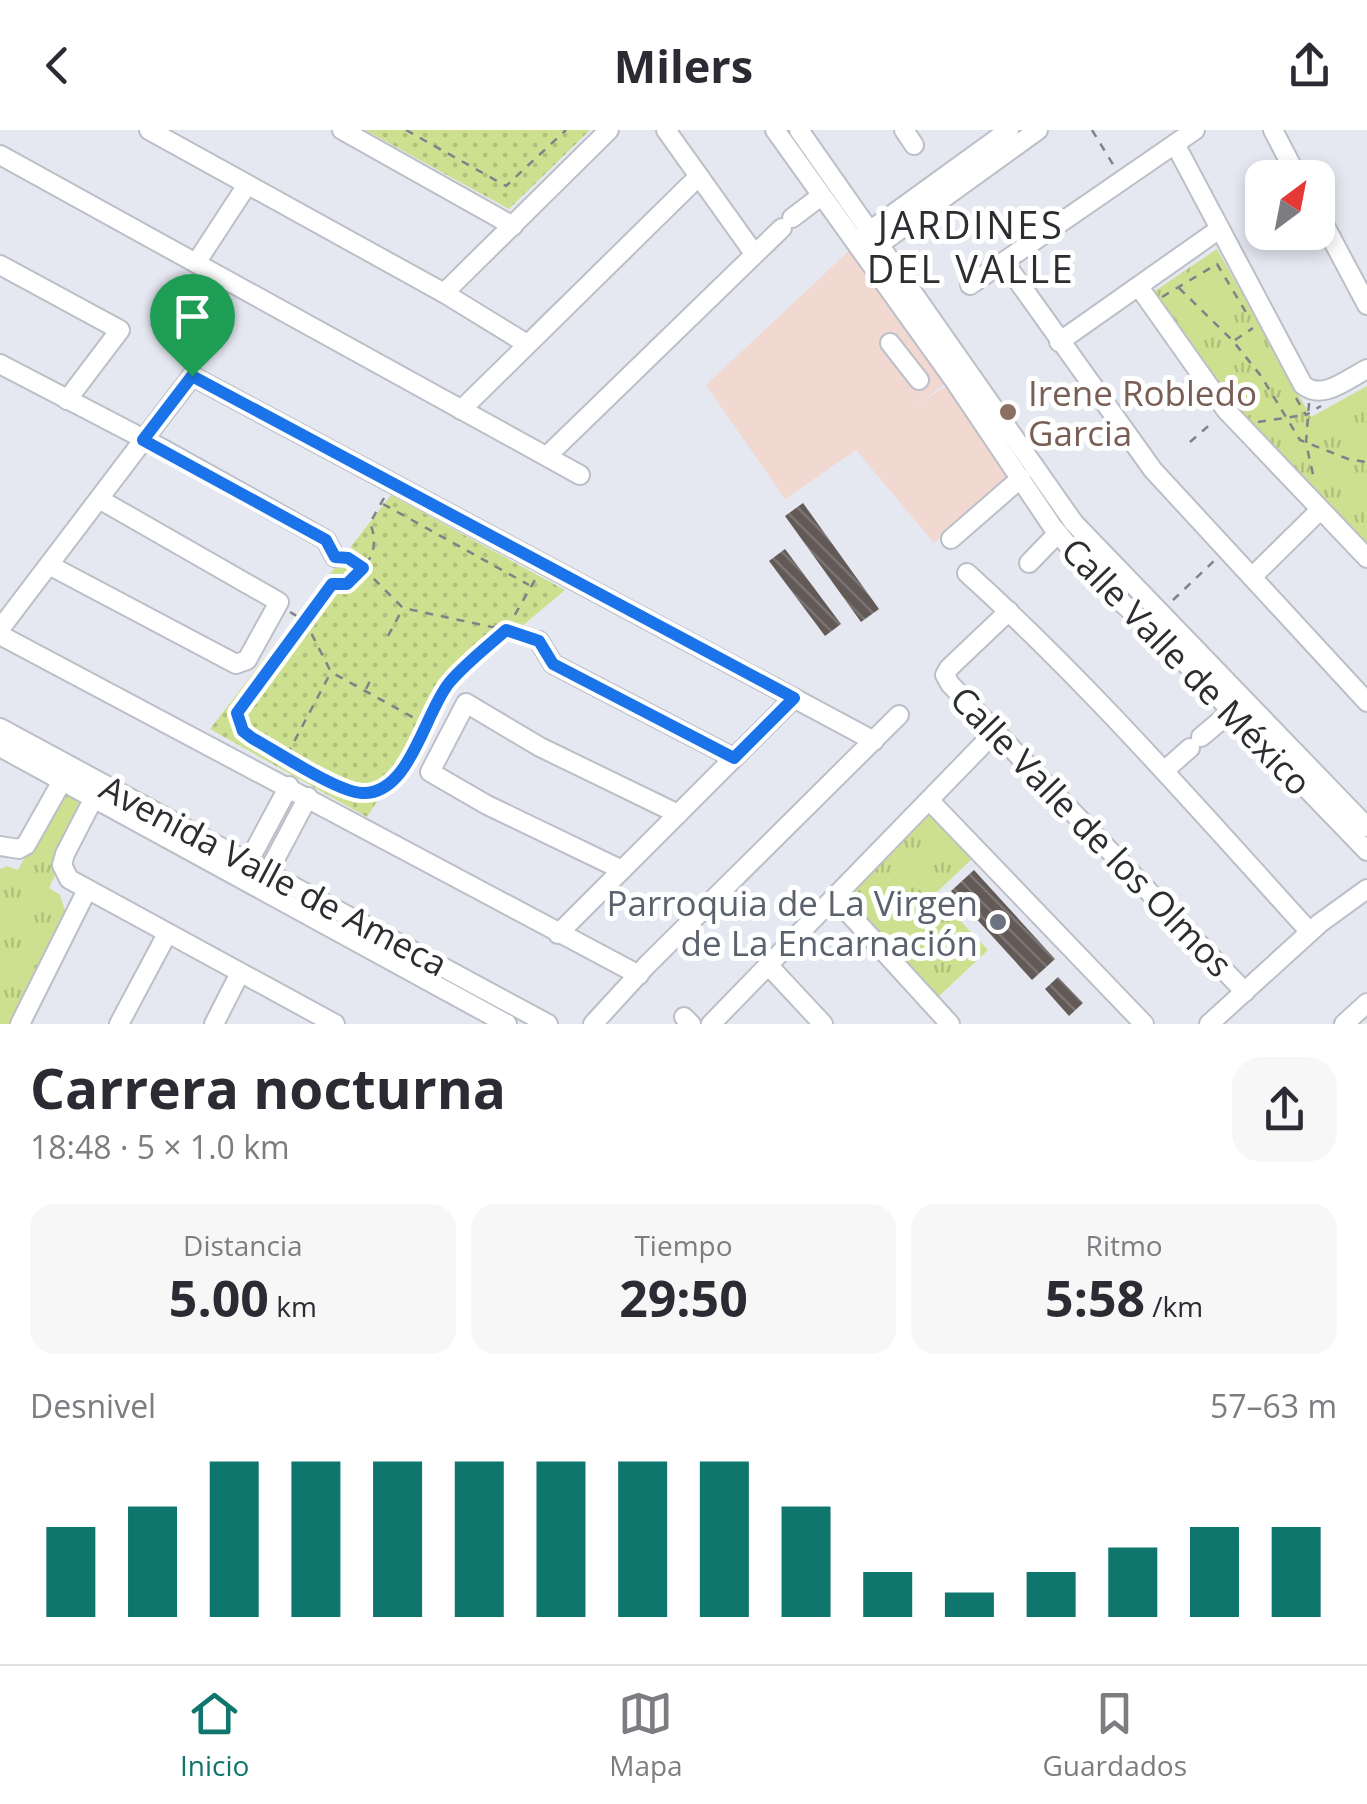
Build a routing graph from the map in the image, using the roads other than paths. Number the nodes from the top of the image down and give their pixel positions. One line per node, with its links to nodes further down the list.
1 (149, 130): 15 (street)
2 (342, 130): 17 (street)
3 (609, 130): 17 (street)
4 (666, 130): 14 (street)
5 (774, 130): 16 (street, Calle Valle de México)
6 (799, 130): 19 (street, Calle Valle de México)
7 (1009, 130): 19 (street)
8 (1038, 130): 19 (street)
9 (1195, 130): 11 (street)
10 (1272, 130): 13 (street)
11 (1175, 144): 18 (street); 23 (street)
12 (0, 155): 22 (street)
13 (1288, 160)
14 (698, 176): 21 (street); 32 (street)
15 (247, 185): 22 (street); 27 (street)
16 (820, 196): 19 (street, Calle Valle de México); 21 (street)
17 (513, 226): 27 (street)
18 (1218, 230): 26 (street); 35 (street)
19 (867, 243): 31 (street, Calle Valle de México); 55 (street, Calle Valle de México)
20 (1335, 245): 28 (street)
21 (753, 252): 40 (street)
22 (196, 263): 38 (street)
23 (1005, 263): 25 (street); 29 (street)
24 (0, 265): 37 (street)
25 (970, 285)
26 (1139, 287): 29 (street); 44 (street)
27 (444, 292): 32 (street)
28 (1367, 305)
29 (1059, 342): 52 (street)
30 (890, 343): 33 (street)
31 (928, 343): 33 (street); 42 (street, Calle Valle de México)
32 (527, 344): 38 (street)
33 (904, 362): 36 (street)
34 (0, 364): 37 (street)
35 (1367, 369)
36 (918, 380)
37 (67, 400): 39 (street)
38 (461, 410): 40 (street)
39 (143, 440): 43 (street); 47 (street); 57 (street)
40 (547, 456): 41 (street)
41 (580, 475)
42 (1021, 478): 45 (street, Calle Valle de México); 46 (street)
43 (98, 499): 50 (street); 50 (street)
44 (1320, 510): 48 (street); 52 (street)
45 (1058, 533): 49 (street); 55 (street, Calle Valle de México)
46 (951, 539)
47 (335, 557)
48 (1367, 558)
49 (1029, 563)
50 (49, 565): 54 (street)
51 (967, 574): 53 (street)
52 (1252, 577): 58 (street)
53 (1010, 612): 62 (street, Calle Valle de los Olmos); 66 (street)
54 (0, 632): 68 (street)
55 (1172, 637): 59 (street, Calle Valle de México); 73 (street, Calle Valle de México)
56 (539, 641): 65 (street)
57 (794, 698): 63 (street); 65 (street)
58 (1367, 702)
59 (1232, 711): 66 (street); 75 (street, Calle Valle de México)
60 (900, 716): 63 (street)
61 (0, 728): 67 (street, Avenida Valle de Ameca)
62 (995, 732): 71 (street); 88 (street, Calle Valle de los Olmos)
63 (874, 741): 87 (street)
64 (0, 747): 67 (street, Avenida Valle de Ameca)
65 (734, 758): 72 (street)
66 (1164, 772): 82 (street)
67 (66, 773): 69 (street, Avenida Valle de Ameca); 74 (street)
68 (289, 786): 70 (street); 76 (street)
69 (98, 790): 76 (street, Avenida Valle de Ameca); 80 (street)
70 (308, 797): 78 (street); 84 (street)
71 (929, 800): 81 (street); 100 (street)
72 (678, 814): 77 (street); 77 (street)
73 (1367, 826)
74 (0, 846)
75 (1367, 851)
76 (245, 869): 78 (street, Avenida Valle de Ameca)
77 (622, 870): 84 (street)
78 (264, 879): 94 (street, Avenida Valle de Ameca); 95 (street, Avenida Valle de Ameca)
79 (1367, 889): 82 (street)
80 (87, 890): 83 (street); 91 (street)
81 (834, 897): 85 (street); 99 (street)
82 (1315, 927): 88 (street)
83 (167, 934): 86 (street); 92 (street)
84 (558, 934): 87 (street)
85 (768, 964): 97 (street); 98 (street)
86 (240, 973): 90 (street); 93 (street)
87 (639, 975): 96 (street)
88 (1245, 992): 101 (street)
89 (1367, 1004): 102 (street)
90 (322, 1021)
91 (20, 1024)
92 (119, 1024)
93 (214, 1024)
94 (508, 1024)
95 (548, 1024)
96 (593, 1024)
97 (711, 1024)
98 (823, 1024)
99 (950, 1024)
100 (1144, 1024)
101 (1209, 1024)
102 (1344, 1024)

